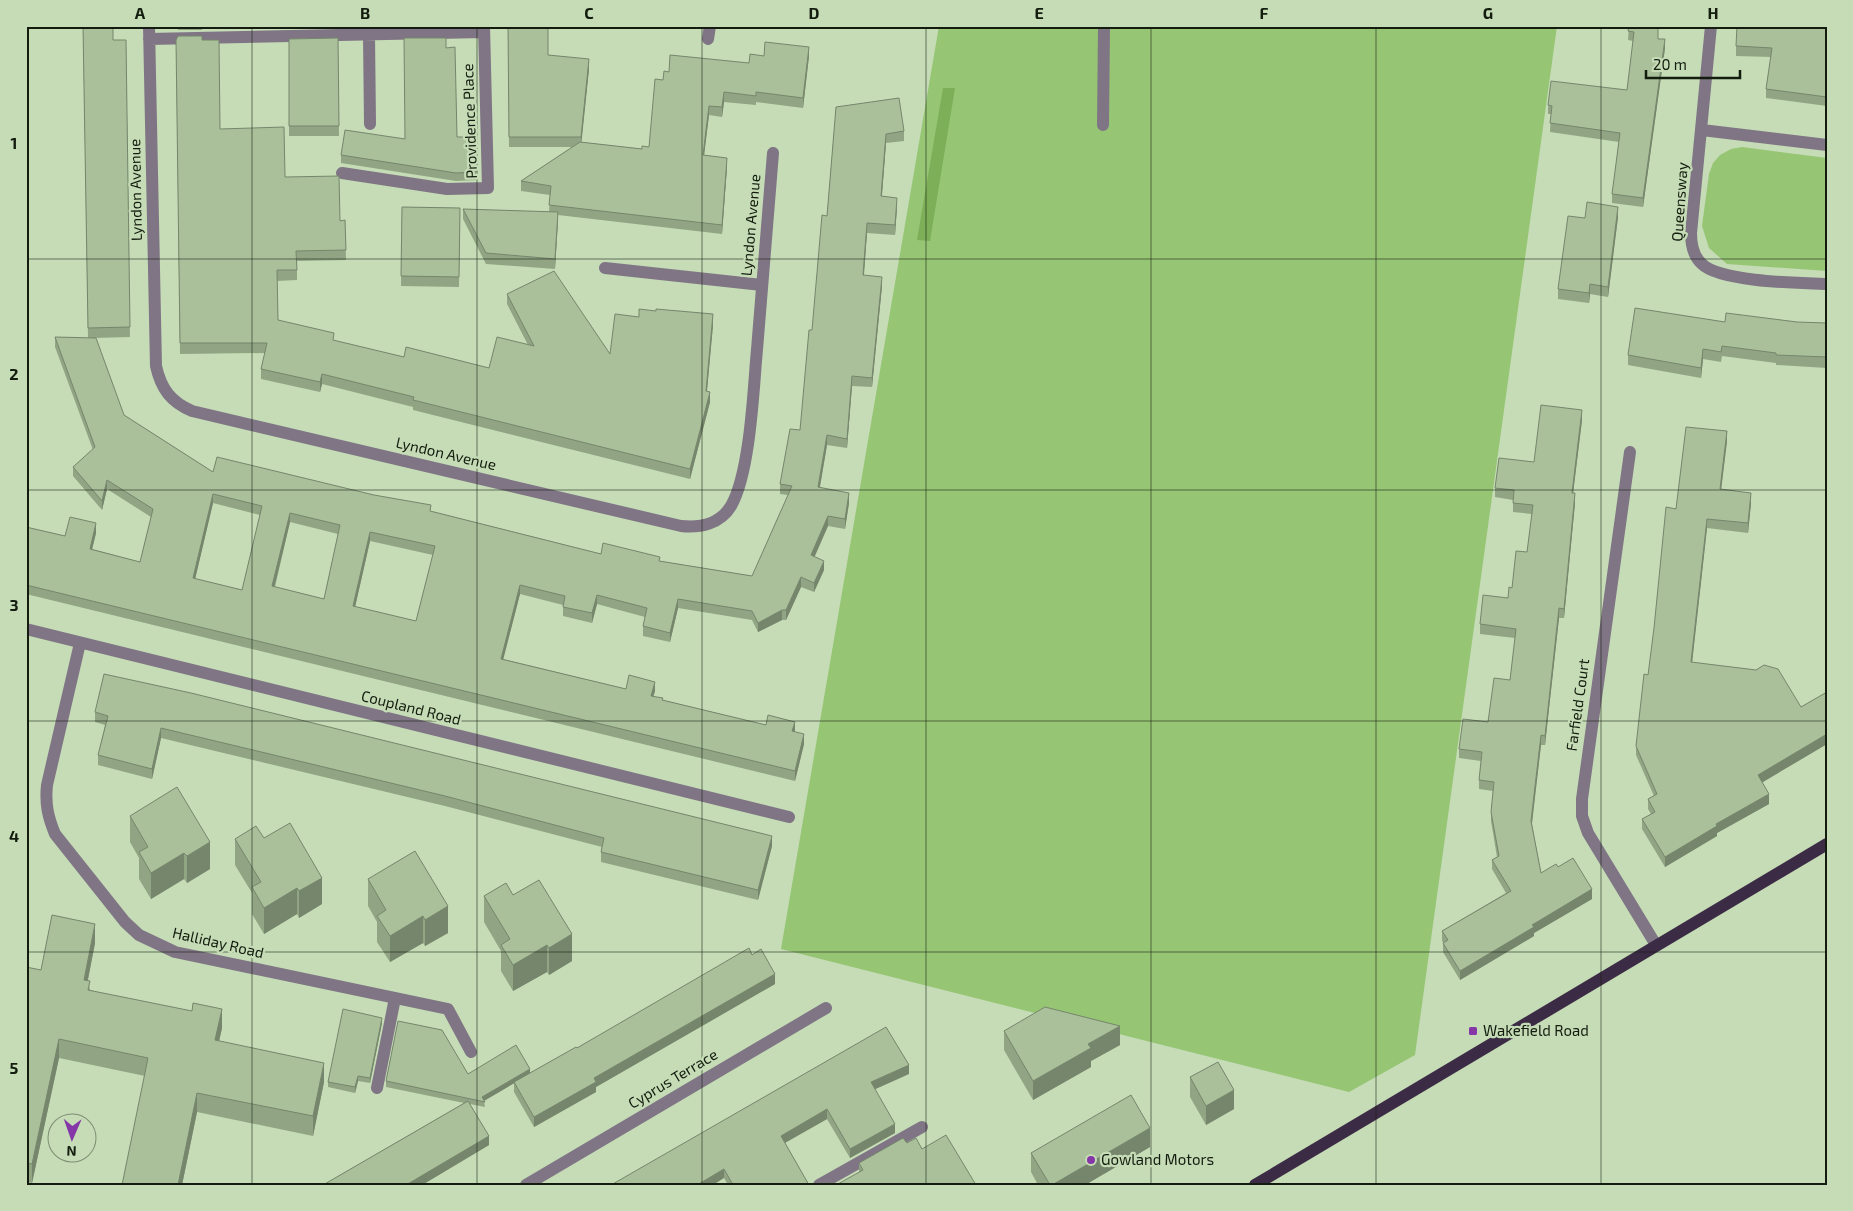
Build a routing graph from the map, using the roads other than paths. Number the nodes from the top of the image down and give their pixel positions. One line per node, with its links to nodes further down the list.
1 (1104, 26): 7 (street)
2 (1711, 26): 8 (street, Queensway)
3 (484, 29): 5 (street); 11 (street, Providence Place)
4 (149, 33): 5 (street); 14 (street, Lyndon Avenue)
5 (368, 34): 6 (street)
6 (370, 124)
7 (1103, 125)
8 (1702, 130): 9 (street); 13 (street, Queensway)
9 (1827, 145)
10 (773, 153): 14 (street, Lyndon Avenue)
11 (342, 173)
12 (605, 268): 14 (street)
13 (1827, 284)
14 (762, 285)
15 (1630, 452): 20 (street, Farfield Court)
16 (26, 629): 17 (street, Coupland Road)
17 (80, 643): 18 (street, Coupland Road); 21 (street, Halliday Road)
18 (788, 817)
19 (1827, 844): 20 (main road)
20 (1656, 945): 28 (main road)
21 (395, 998): 23 (street, Halliday Road); 24 (street)
22 (826, 1008): 26 (street, Cyprus Terrace)
23 (471, 1052)
24 (377, 1088)
25 (922, 1126): 27 (street)
26 (534, 1183)
27 (819, 1185)
28 (1255, 1185)

